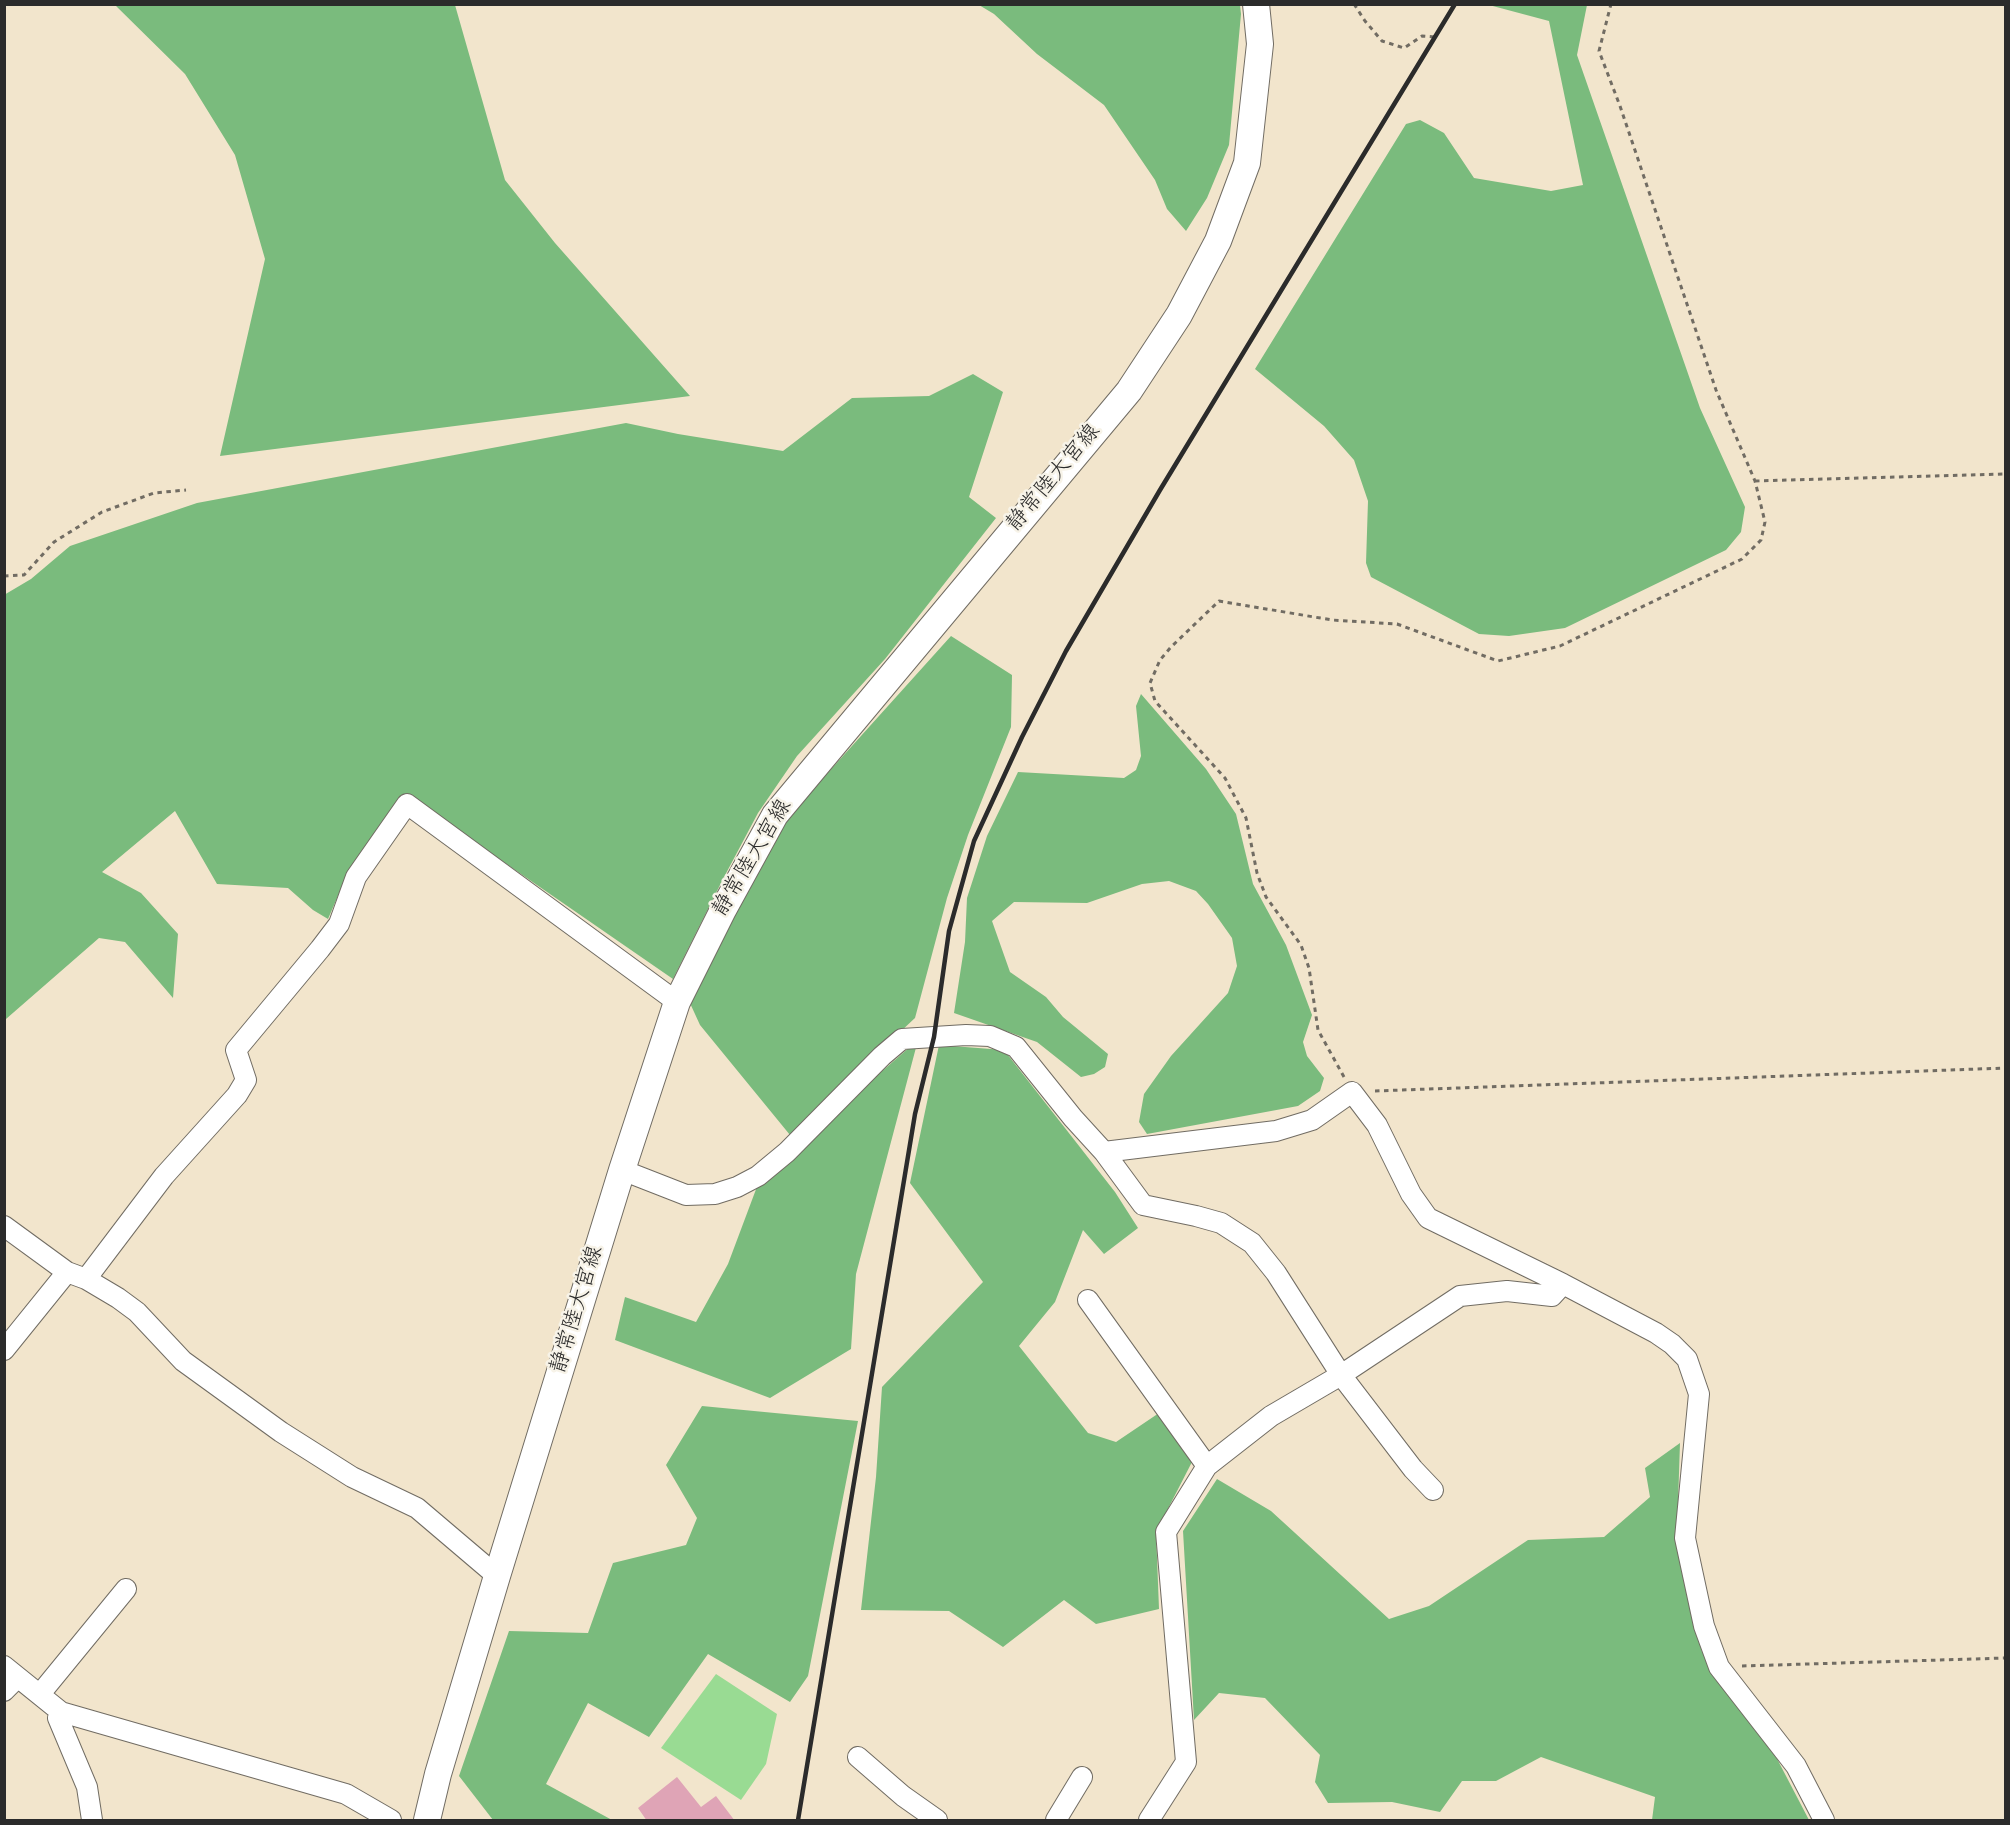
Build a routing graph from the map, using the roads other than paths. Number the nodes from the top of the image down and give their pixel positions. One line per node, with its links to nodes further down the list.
1 (1256, 4): 2 (main road, 静常陸大宮線)
2 (677, 1002): 4 (main road, 静常陸大宮線); 6 (street)
3 (1104, 1152): 4 (street); 7 (street); 10 (street)
4 (622, 1170): 13 (main road, 静常陸大宮線)
5 (4, 1226): 6 (street)
6 (76, 1275): 9 (street); 13 (street)
7 (1563, 1284): 10 (street); 26 (street)
8 (1088, 1300): 11 (street)
9 (4, 1350)
10 (1341, 1375): 11 (street); 12 (street)
11 (1207, 1466): 25 (street)
12 (1433, 1490)
13 (497, 1576): 22 (main road, 静常陸大宮線)
14 (126, 1590): 16 (street)
15 (9, 1678): 16 (street)
16 (40, 1694): 17 (street)
17 (61, 1712): 20 (street); 21 (street)
18 (858, 1757): 23 (street)
19 (1082, 1777): 24 (street)
20 (92, 1821)
21 (391, 1821)
22 (427, 1821)
23 (937, 1821)
24 (1056, 1821)
25 (1149, 1821)
26 (1824, 1821)

